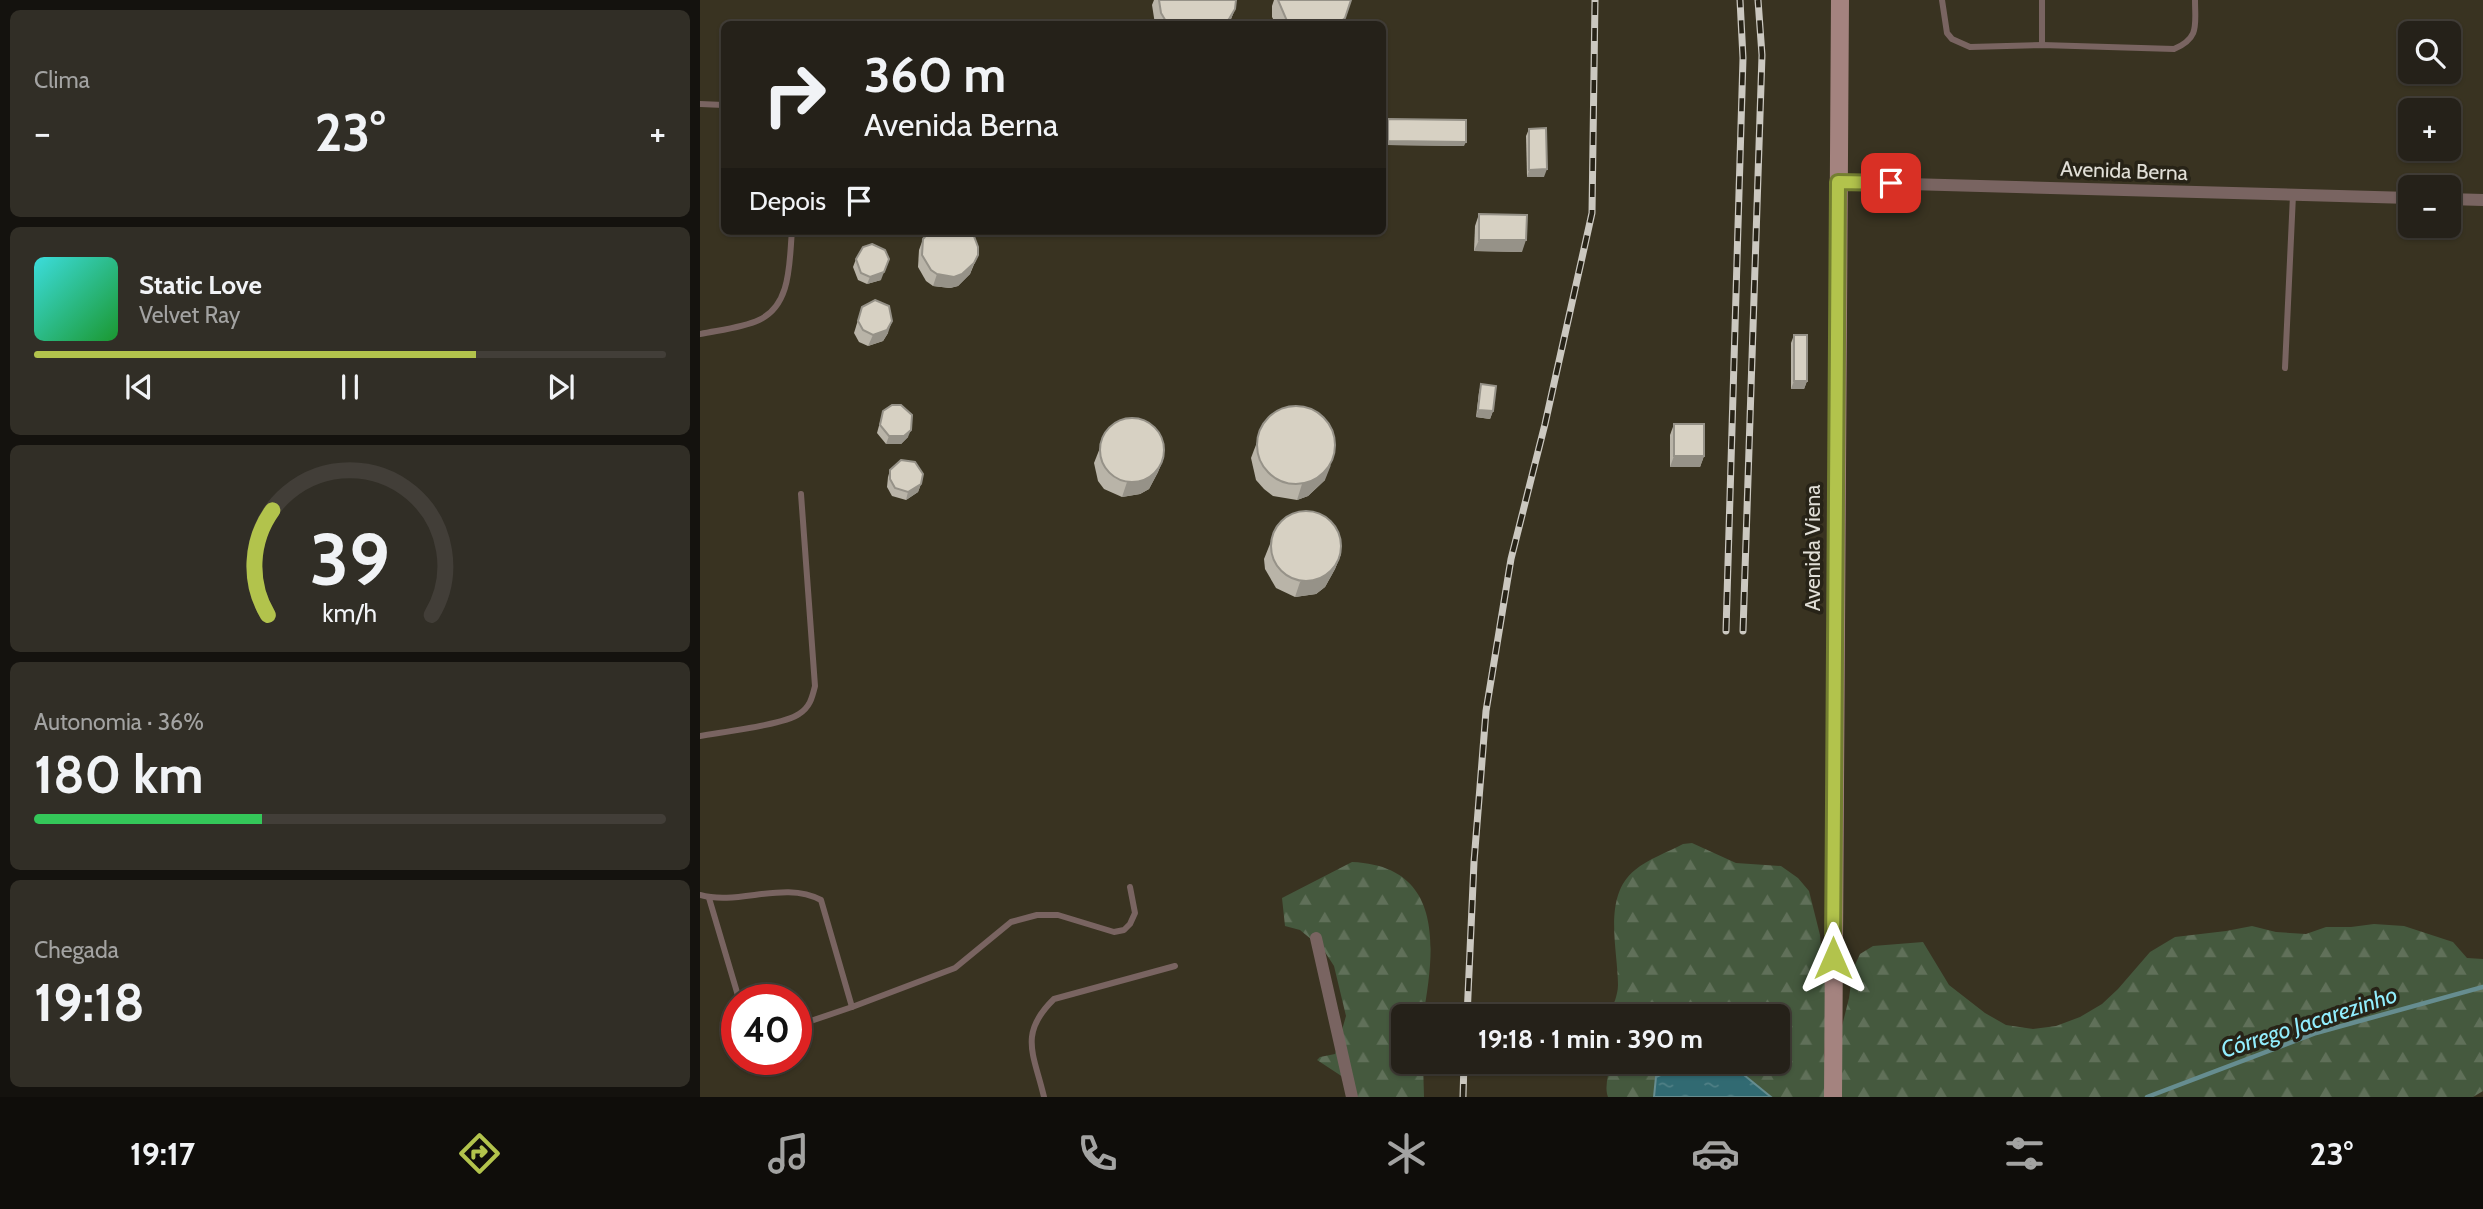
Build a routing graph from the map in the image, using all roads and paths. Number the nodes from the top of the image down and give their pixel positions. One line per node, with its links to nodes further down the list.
1 (1840, 0): 8 (street, Avenida Viena)
2 (1942, 0): 5 (lane)
3 (2042, 0): 5 (lane)
4 (2195, 0): 5 (lane)
5 (2042, 46)
6 (700, 104): 7 (lane)
7 (721, 105)
8 (1838, 182): 9 (street, Avenida Berna); 28 (street, Avenida Viena)
9 (2294, 195): 10 (street, Avenida Berna); 15 (lane)
10 (2398, 198)
11 (2461, 200): 12 (street)
12 (2483, 200)
13 (792, 235): 14 (lane)
14 (700, 334)
15 (2285, 368)
16 (802, 494): 17 (lane)
17 (700, 736)
18 (1130, 887): 24 (lane)
19 (700, 895): 20 (lane)
20 (709, 898): 23 (lane); 24 (lane)
21 (1316, 938): 27 (street)
22 (1175, 966): 26 (lane)
23 (735, 984)
24 (852, 1007): 25 (lane)
25 (812, 1021)
26 (1044, 1097)
27 (1352, 1097)
28 (1833, 1097)

